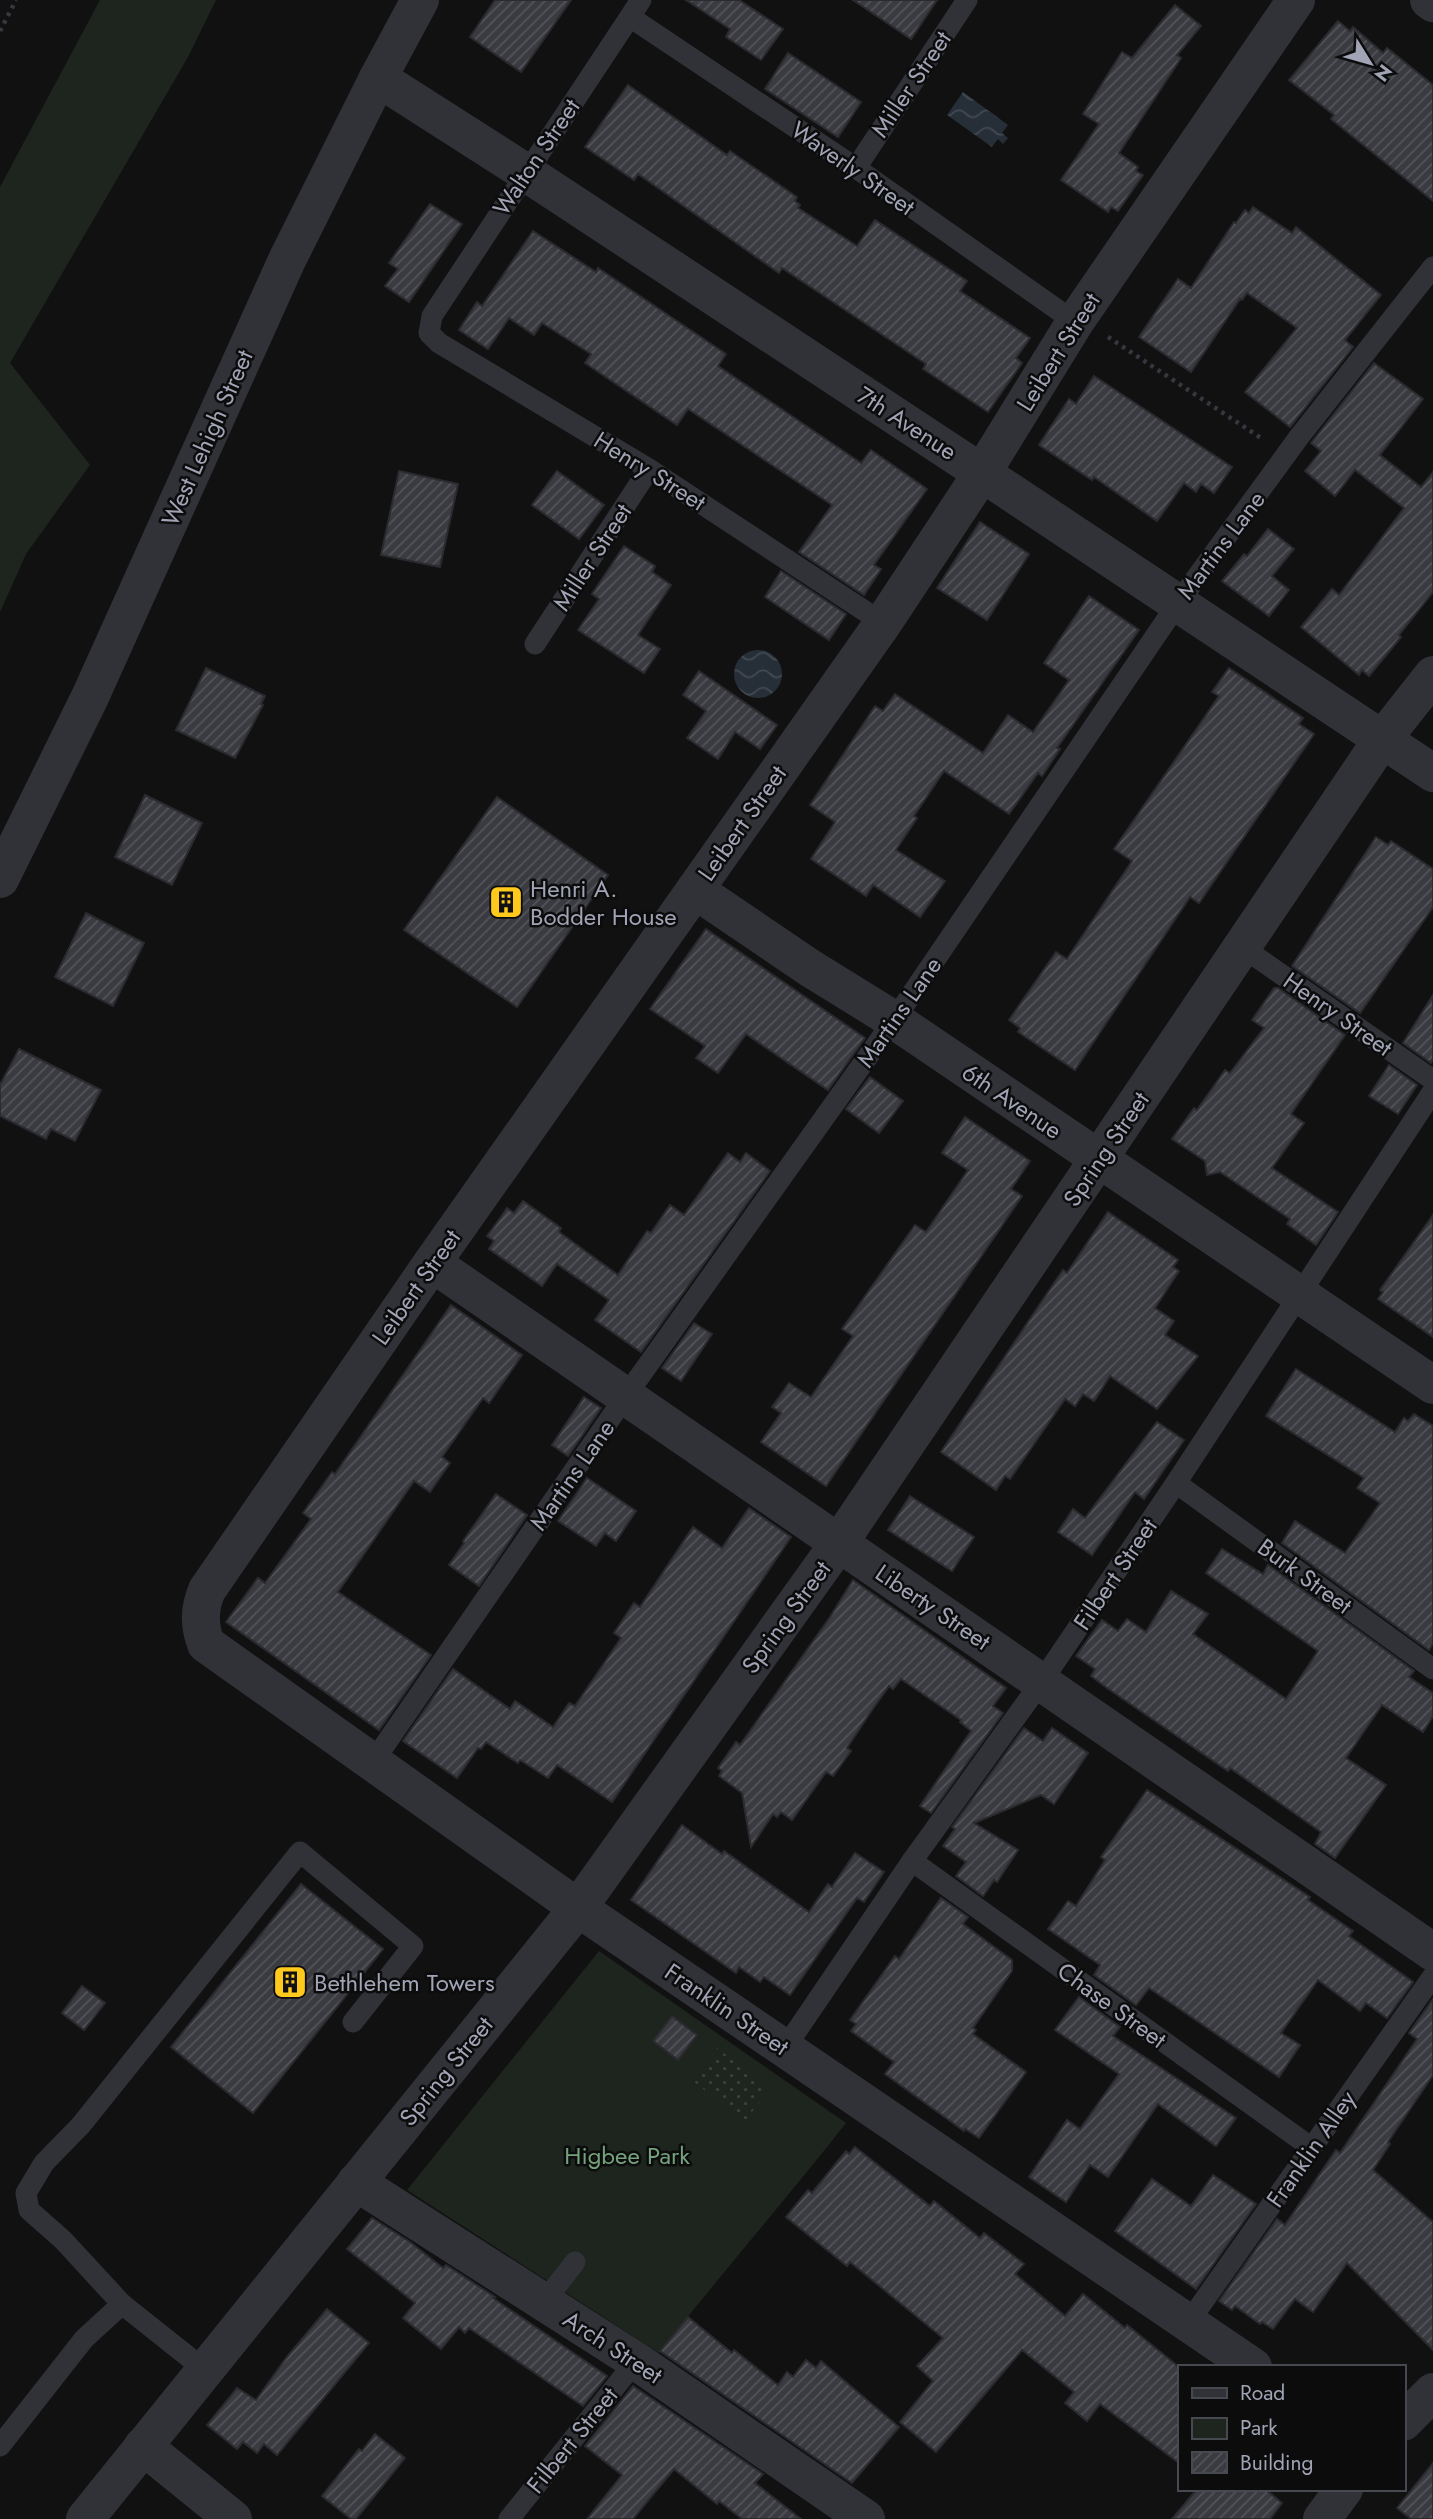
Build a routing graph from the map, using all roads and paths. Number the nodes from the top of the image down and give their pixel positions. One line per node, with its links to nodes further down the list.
1 (16, 0): 8 (path)
2 (420, 0): 9 (street, West Lehigh Street)
3 (967, 0): 10 (lane, Miller Street)
4 (1296, 0): 14 (street, Leibert Street)
5 (1429, 0): 6 (street)
6 (1433, 4)
7 (636, 8): 10 (lane, Waverly Street); 11 (lane, Walton Street)
8 (0, 31)
9 (378, 78): 11 (street, 7th Avenue); 24 (street, West Lehigh Street)
10 (856, 168): 14 (lane, Waverly Street)
11 (525, 172): 13 (lane, Walton Street); 17 (street, 7th Avenue)
12 (1433, 267): 15 (lane, Martins Lane)
13 (432, 316): 16 (lane, Henry Street)
14 (1075, 322): 15 (path); 17 (street, Leibert Street)
15 (1286, 456): 18 (lane, Martins Lane)
16 (649, 469): 19 (lane, Henry Street); 20 (lane, Miller Street)
17 (982, 473): 18 (street, 7th Avenue); 19 (street, Leibert Street)
18 (1178, 603): 22 (street, 7th Avenue); 27 (lane, Martins Lane)
19 (883, 623): 25 (street, Leibert Street)
20 (535, 644)
21 (1433, 675): 22 (street, Spring Street)
22 (1381, 741): 23 (street, 7th Avenue); 26 (street, Spring Street)
23 (1433, 773)
24 (0, 879)
25 (695, 890): 27 (street, 6th Avenue); 31 (street, Leibert Street)
26 (1242, 947): 28 (lane, Henry Street); 30 (street, Spring Street)
27 (894, 1020): 30 (street, 6th Avenue); 34 (lane, Martins Lane)
28 (1433, 1080)
29 (1433, 1091): 32 (lane, Filbert Street)
30 (1099, 1160): 32 (street, 6th Avenue); 36 (street, Spring Street)
31 (432, 1264): 34 (street, Liberty Street); 37 (street, Leibert Street)
32 (1301, 1296): 33 (street, 6th Avenue); 35 (lane, Filbert Street)
33 (1433, 1385)
34 (625, 1397): 36 (street, Liberty Street); 40 (lane, Martins Lane)
35 (1176, 1483): 38 (lane, Burk Street); 39 (lane, Filbert Street)
36 (839, 1544): 39 (street, Liberty Street); 42 (street, Spring Street)
37 (206, 1644): 40 (street, Franklin Street)
38 (1433, 1669)
39 (1042, 1681): 41 (lane, Filbert Street); 43 (street, Liberty Street)
40 (373, 1762): 42 (street, Franklin Street)
41 (912, 1861): 46 (lane, Filbert Street); 47 (lane, Chase Street)
42 (578, 1908): 46 (street, Franklin Street); 48 (street, Spring Street)
43 (1433, 1952)
44 (1433, 1976): 47 (lane, Franklin Alley)
45 (353, 2022): 51 (lane)
46 (785, 2048): 52 (street, Franklin Street)
47 (1312, 2148): 52 (lane, Franklin Alley)
48 (356, 2182): 50 (street, Arch Street); 55 (street, Spring Street)
49 (575, 2262): 50 (lane)
50 (544, 2302): 53 (street, Arch Street)
51 (122, 2304): 55 (lane); 58 (lane)
52 (1188, 2323): 54 (street, Franklin Street)
53 (636, 2361): 63 (lane, Filbert Street); 64 (street, Arch Street)
54 (1250, 2365)
55 (205, 2370): 59 (street, Spring Street)
56 (1433, 2392): 57 (street)
57 (1405, 2419)
58 (0, 2446)
59 (143, 2446): 61 (street, Spring Street); 62 (street)
60 (1343, 2491): 65 (street)
61 (85, 2519)
62 (233, 2519)
63 (509, 2519)
64 (866, 2519)
65 (1322, 2519)

